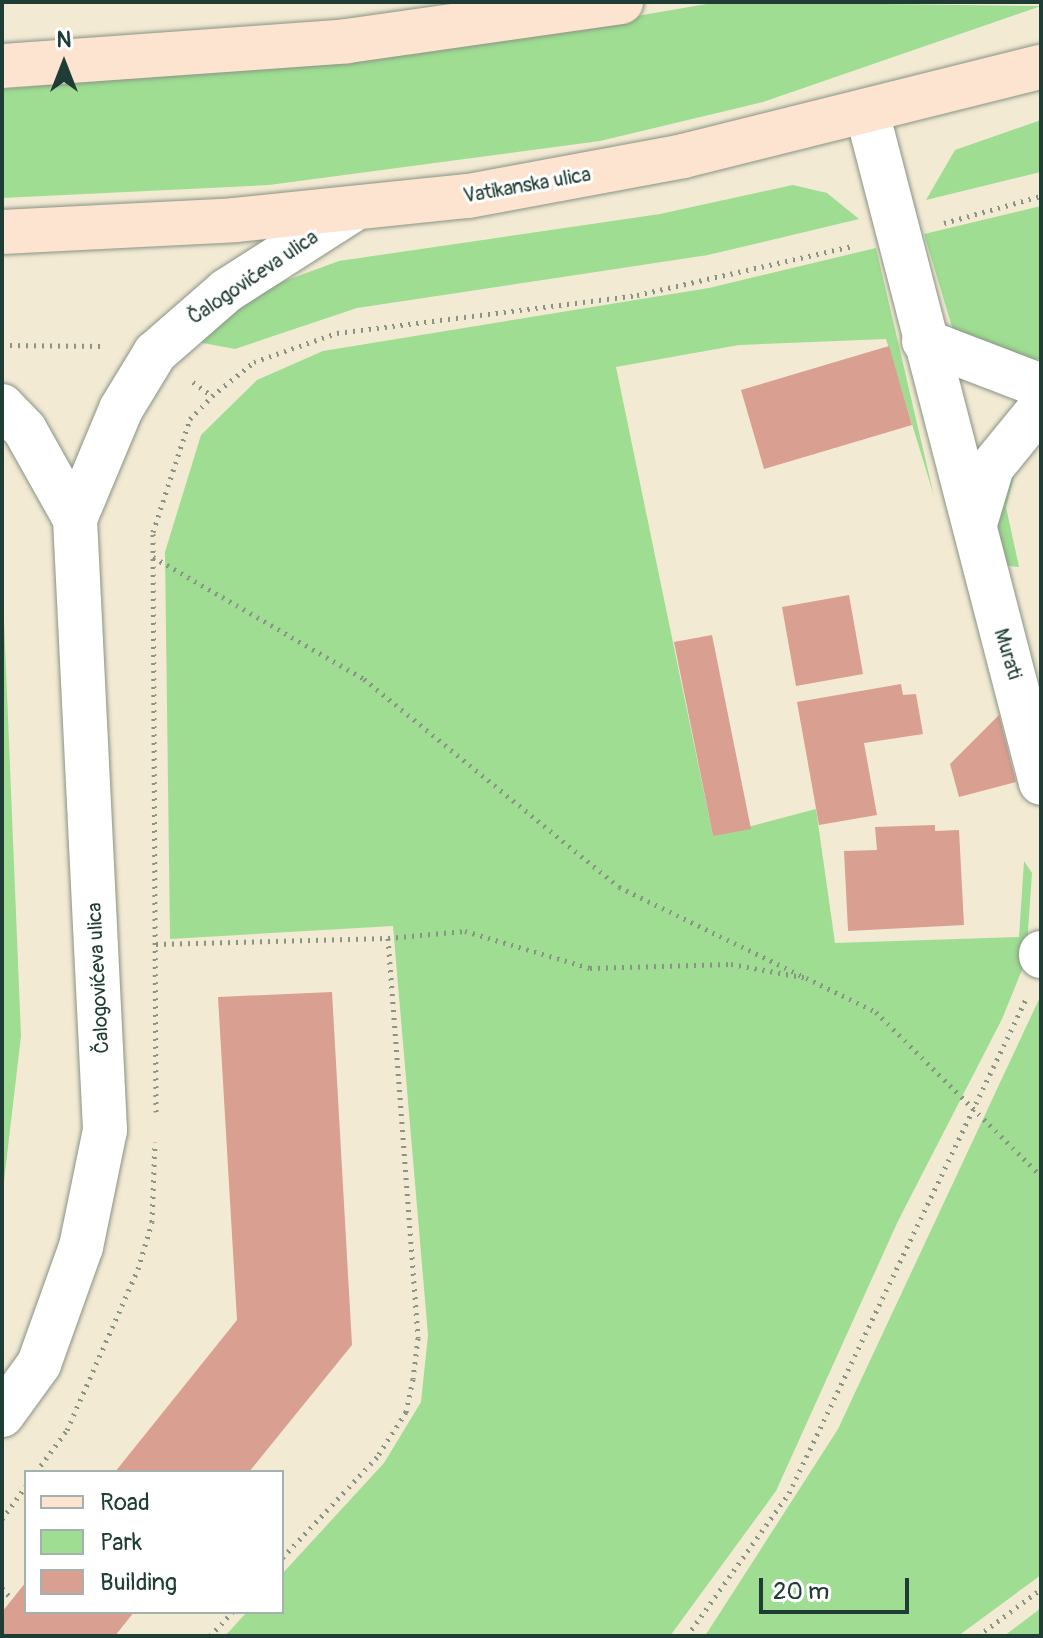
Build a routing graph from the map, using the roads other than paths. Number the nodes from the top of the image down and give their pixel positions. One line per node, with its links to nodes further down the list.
1 (621, 2): 2 (street)
2 (2, 66)
3 (1029, 77): 4 (street, Vatikanska ulica)
4 (867, 112): 5 (street, Vatikanska ulica); 7 (street, Murati)
5 (351, 211): 6 (street, Vatikanska ulica); 11 (street, Čalogovićeva ulica)
6 (2, 232)
7 (924, 341): 8 (street); 12 (street, Murati)
8 (1041, 386)
9 (2, 406): 11 (street, Čalogovićeva ulica)
10 (1041, 407): 12 (street)
11 (75, 519): 14 (street, Čalogovićeva ulica)
12 (975, 525): 13 (street, Murati)
13 (1041, 783)
14 (2, 1415)

